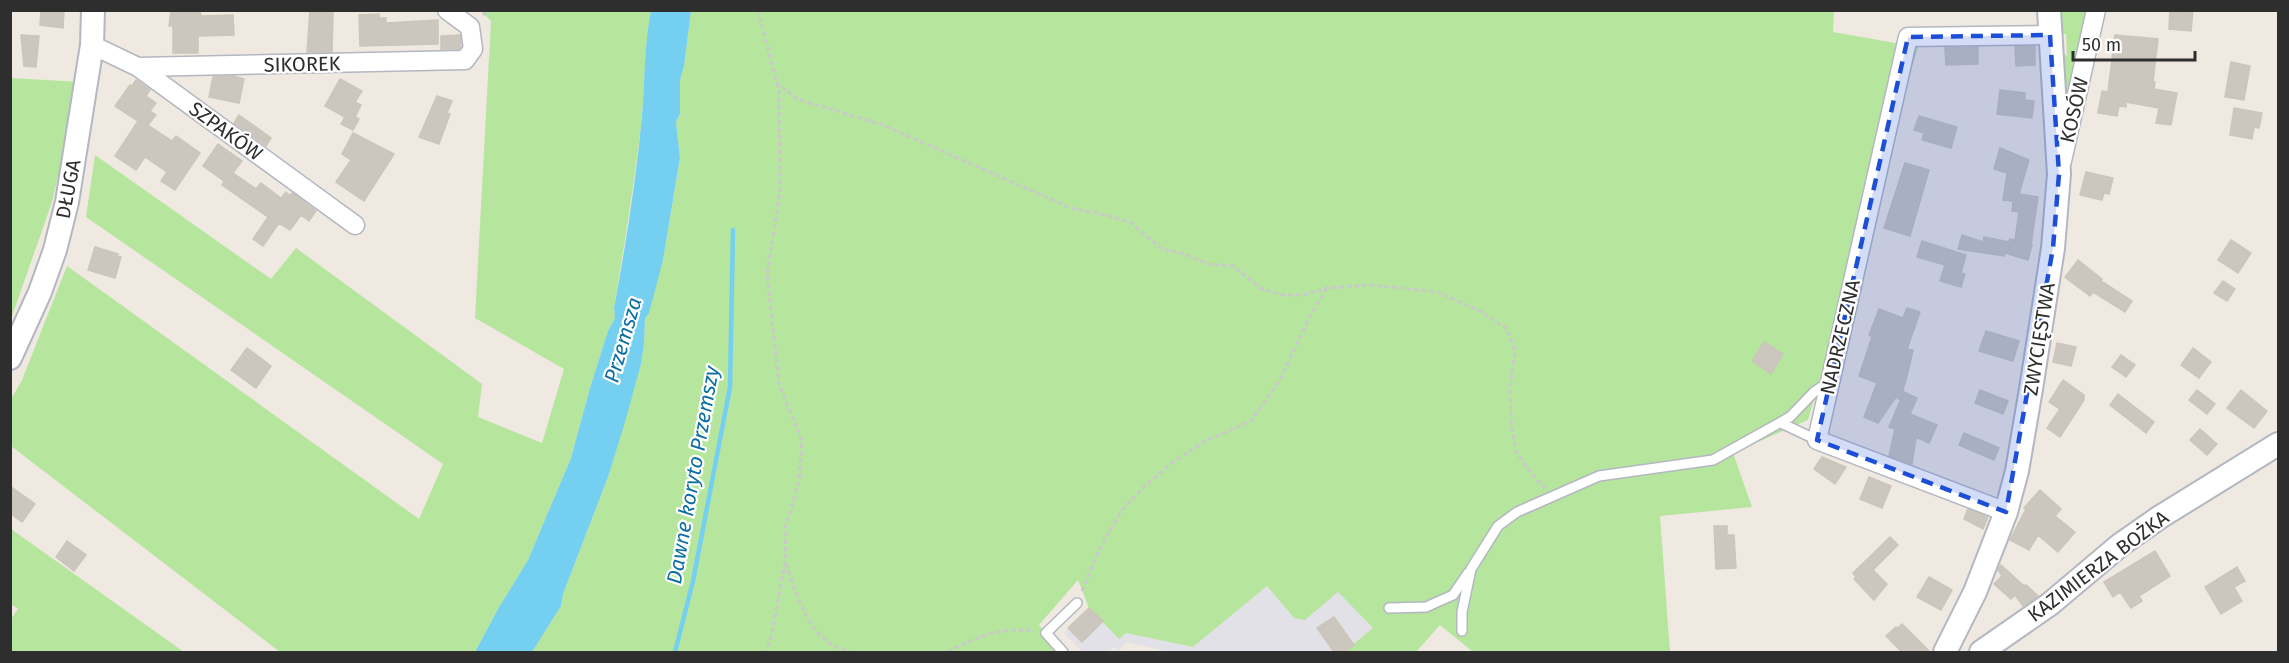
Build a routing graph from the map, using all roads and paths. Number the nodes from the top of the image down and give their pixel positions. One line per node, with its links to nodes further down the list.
1 (93, 10): 7 (street, DŁUGA)
2 (447, 10): 8 (street, SIKOREK)
3 (758, 10): 9 (path)
4 (2049, 10): 6 (street, ZWYCIĘSTWA)
5 (2096, 10): 10 (street, KOSÓW)
6 (2050, 35): 10 (street, ZWYCIĘSTWA); 14 (street, NADRZECZNA)
7 (92, 45): 8 (street, SZPAKÓW); 13 (street, DŁUGA)
8 (138, 67): 11 (street, SZPAKÓW)
9 (776, 82): 12 (path); 20 (path)
10 (2059, 174): 19 (street, ZWYCIĘSTWA)
11 (355, 225)
12 (1327, 288): 18 (path); 22 (path)
13 (10, 358)
14 (1831, 381): 15 (lane); 16 (street, NADRZECZNA)
15 (1781, 423): 16 (lane); 18 (lane)
16 (1817, 440): 19 (street)
17 (2278, 444): 31 (street, KAZIMIERZA BOŻKA)
18 (1552, 496): 21 (lane)
19 (2006, 512): 30 (street, ZWYCIĘSTWA)
20 (785, 562): 26 (path); 27 (path)
21 (1471, 569): 23 (lane); 24 (lane)
22 (1077, 603): 25 (lane)
23 (1389, 608)
24 (1462, 631)
25 (1046, 633): 28 (path); 29 (lane)
26 (766, 652)
27 (851, 652)
28 (948, 652)
29 (1063, 652)
30 (1945, 652)
31 (1981, 652)

